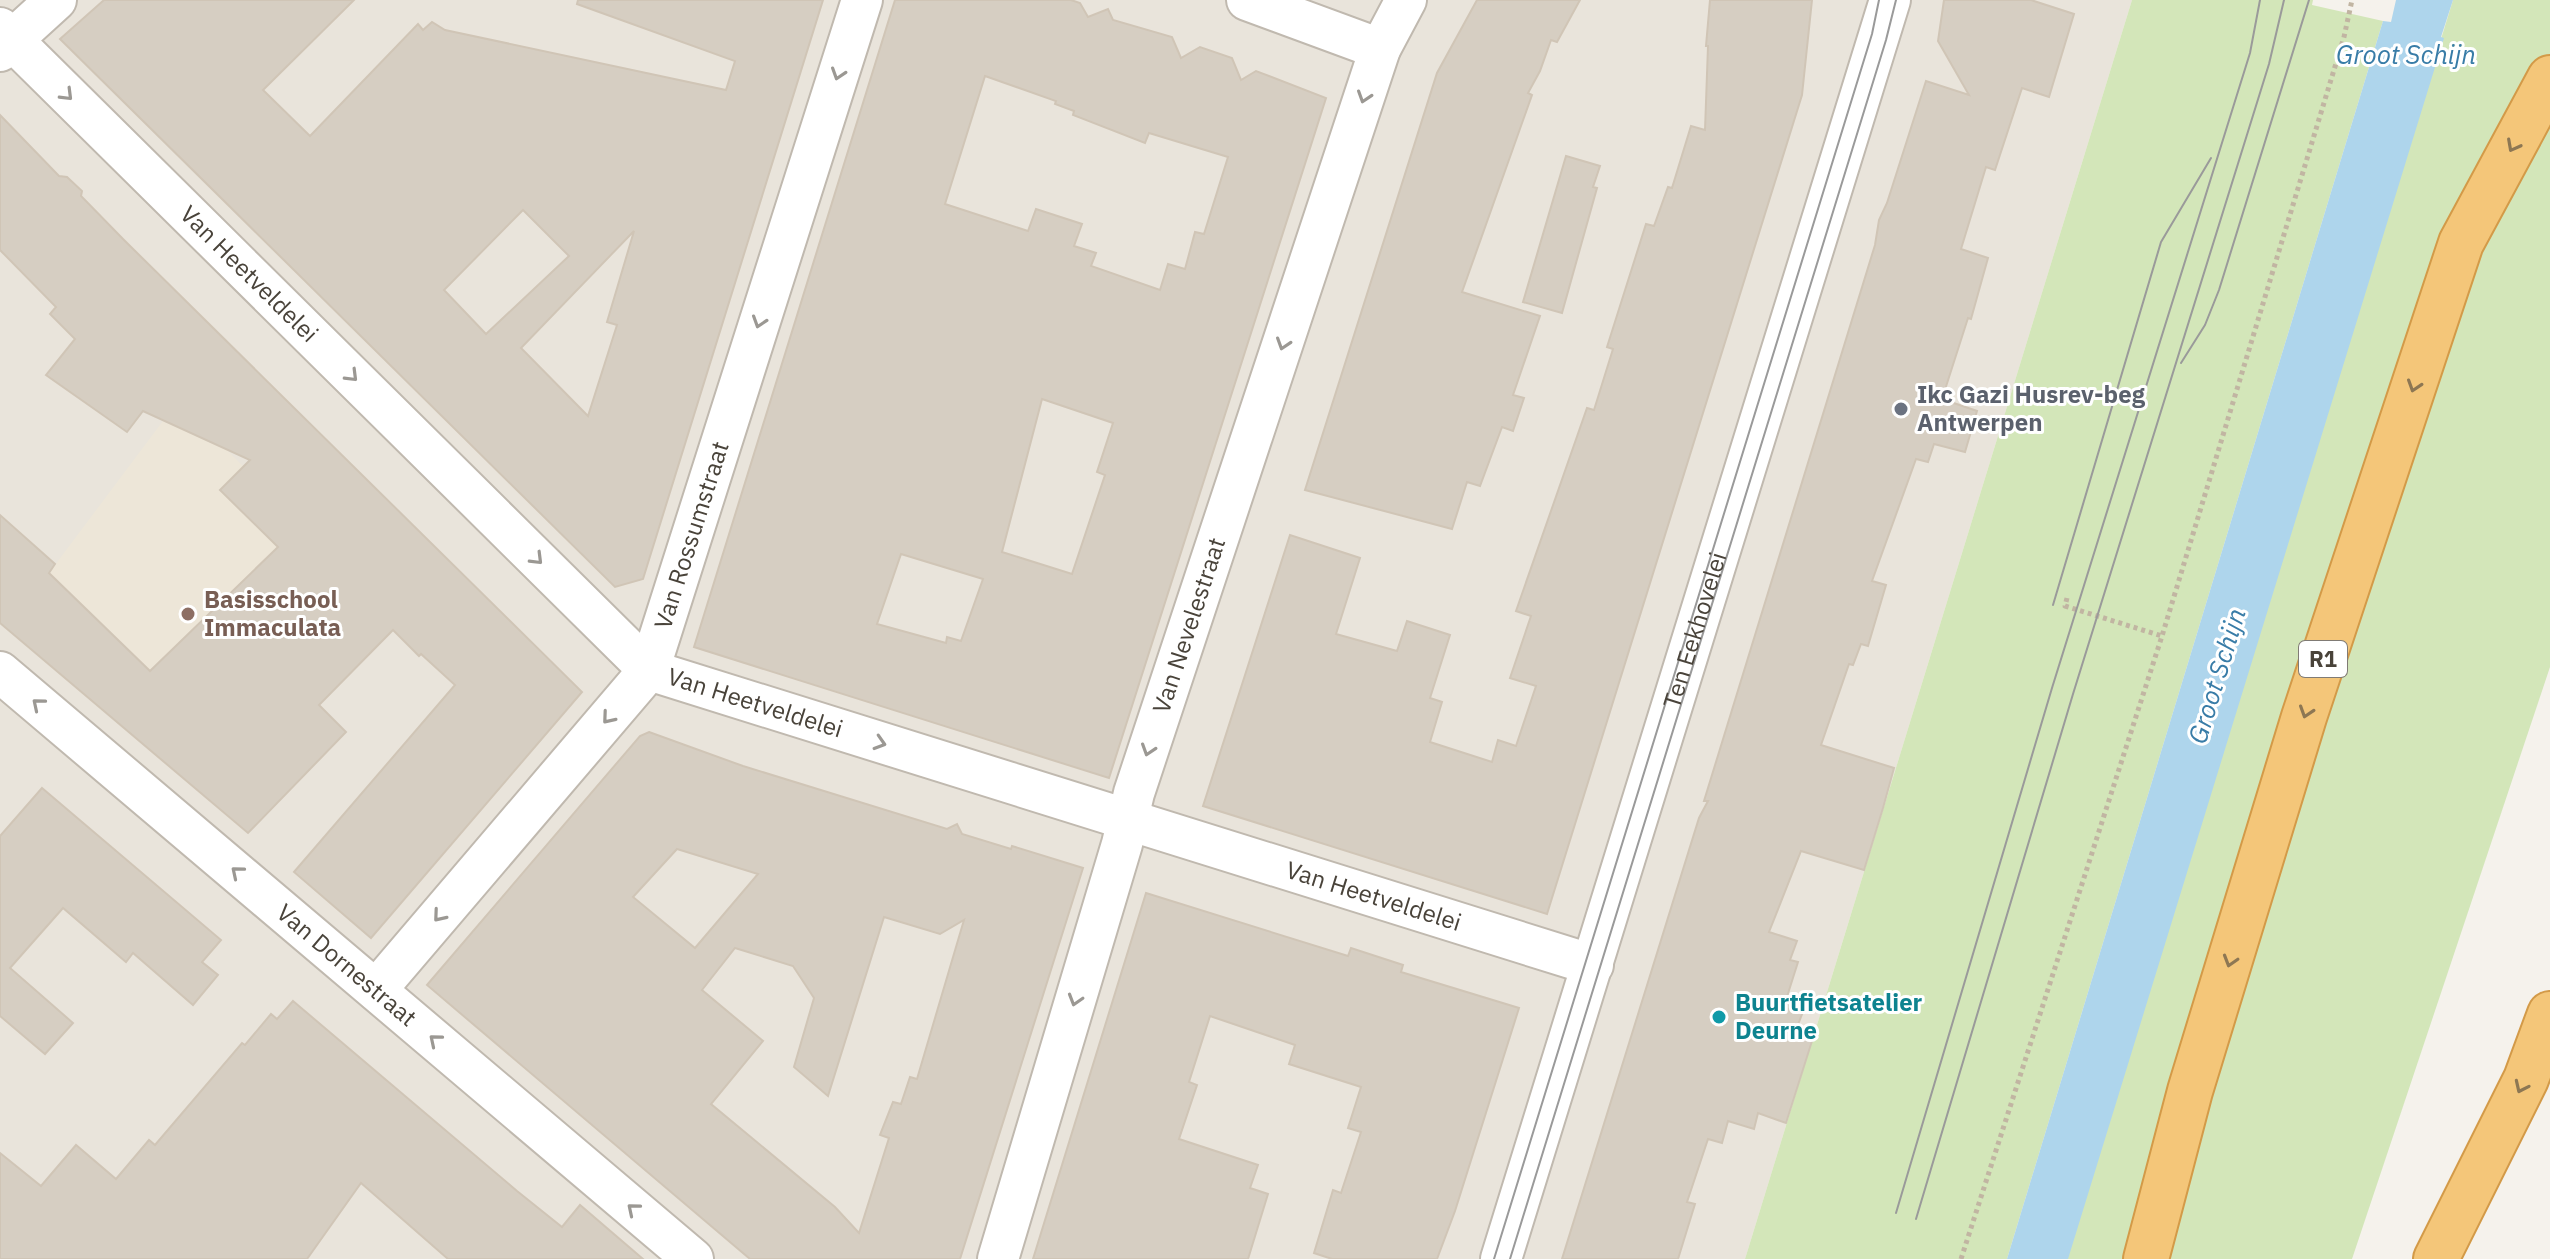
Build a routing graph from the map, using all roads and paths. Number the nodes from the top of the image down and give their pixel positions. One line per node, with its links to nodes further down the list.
1 (56, 0): 7 (street)
2 (862, 0): 14 (street, Van Rossumstraat, one-way to 14)
3 (1247, 0): 8 (street)
4 (1406, 0): 8 (street, Van Nevelestraat)
5 (1890, 0): 17 (street, Ten Eekhovelei)
6 (2352, 0): 13 (path)
7 (4, 40): 14 (street, Van Heetveldelei, one-way to 14)
8 (1380, 49): 16 (street, Van Nevelestraat, one-way to 16)
9 (2550, 78): 24 (highway, R1, one-way to 24)
10 (2067, 598): 12 (path)
11 (2117, 613): 12 (path)
12 (2115, 621): 13 (path)
13 (2162, 636): 23 (path)
14 (649, 670): 16 (street, Van Heetveldelei, one-way to 16); 18 (street, Van Rossumstraat, one-way to 18)
15 (0, 672): 18 (street, Van Dornestraat, one-way to 15)
16 (1127, 820): 17 (street, Van Heetveldelei); 21 (street, Van Nevelestraat, one-way to 21)
17 (1593, 965): 22 (street, Ten Eekhovelei)
18 (376, 990): 20 (street, Van Dornestraat, one-way to 18)
19 (2550, 1014): 25 (highway, one-way to 25)
20 (693, 1259)
21 (998, 1259)
22 (1501, 1259)
23 (1961, 1259)
24 (2146, 1259)
25 (2436, 1259)

